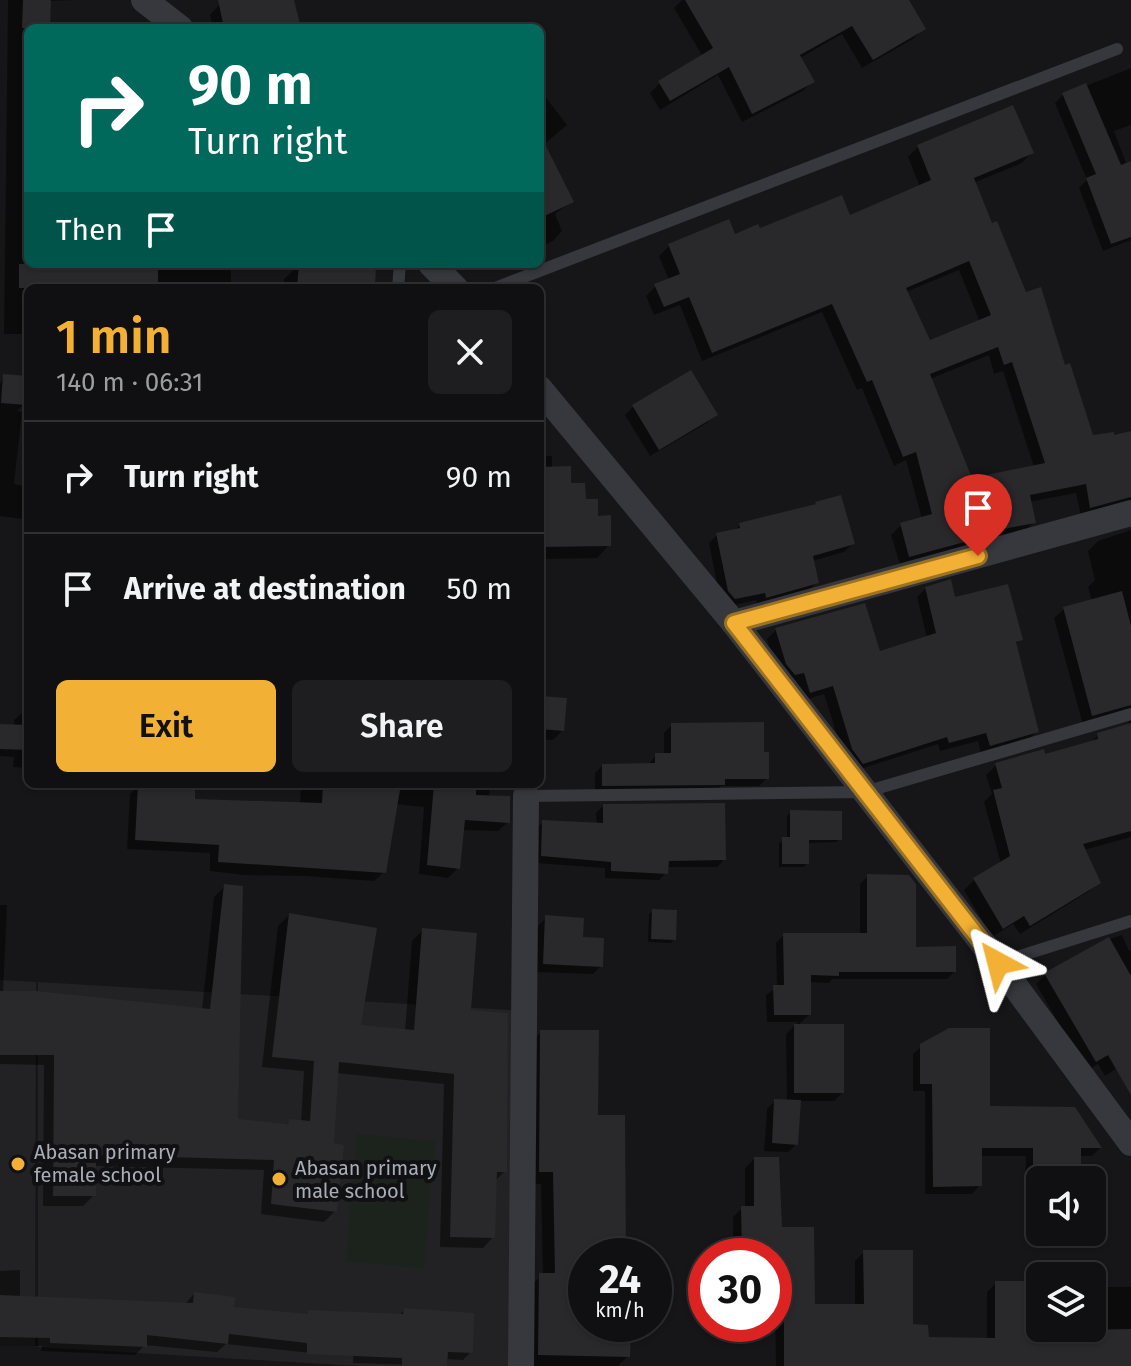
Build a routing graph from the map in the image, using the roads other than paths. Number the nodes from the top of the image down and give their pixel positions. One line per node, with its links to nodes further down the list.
1 (144, 0): 2 (street)
2 (175, 24)
3 (1117, 49): 6 (lane)
4 (435, 268): 5 (street)
5 (451, 284)
6 (505, 284)
7 (544, 394): 9 (street)
8 (1131, 513): 9 (street)
9 (734, 623): 11 (street)
10 (1131, 714): 11 (lane)
11 (865, 792): 12 (lane); 14 (street)
12 (526, 796): 16 (street)
13 (1131, 921): 14 (lane)
14 (998, 963): 15 (street)
15 (1131, 1143)
16 (521, 1366)

